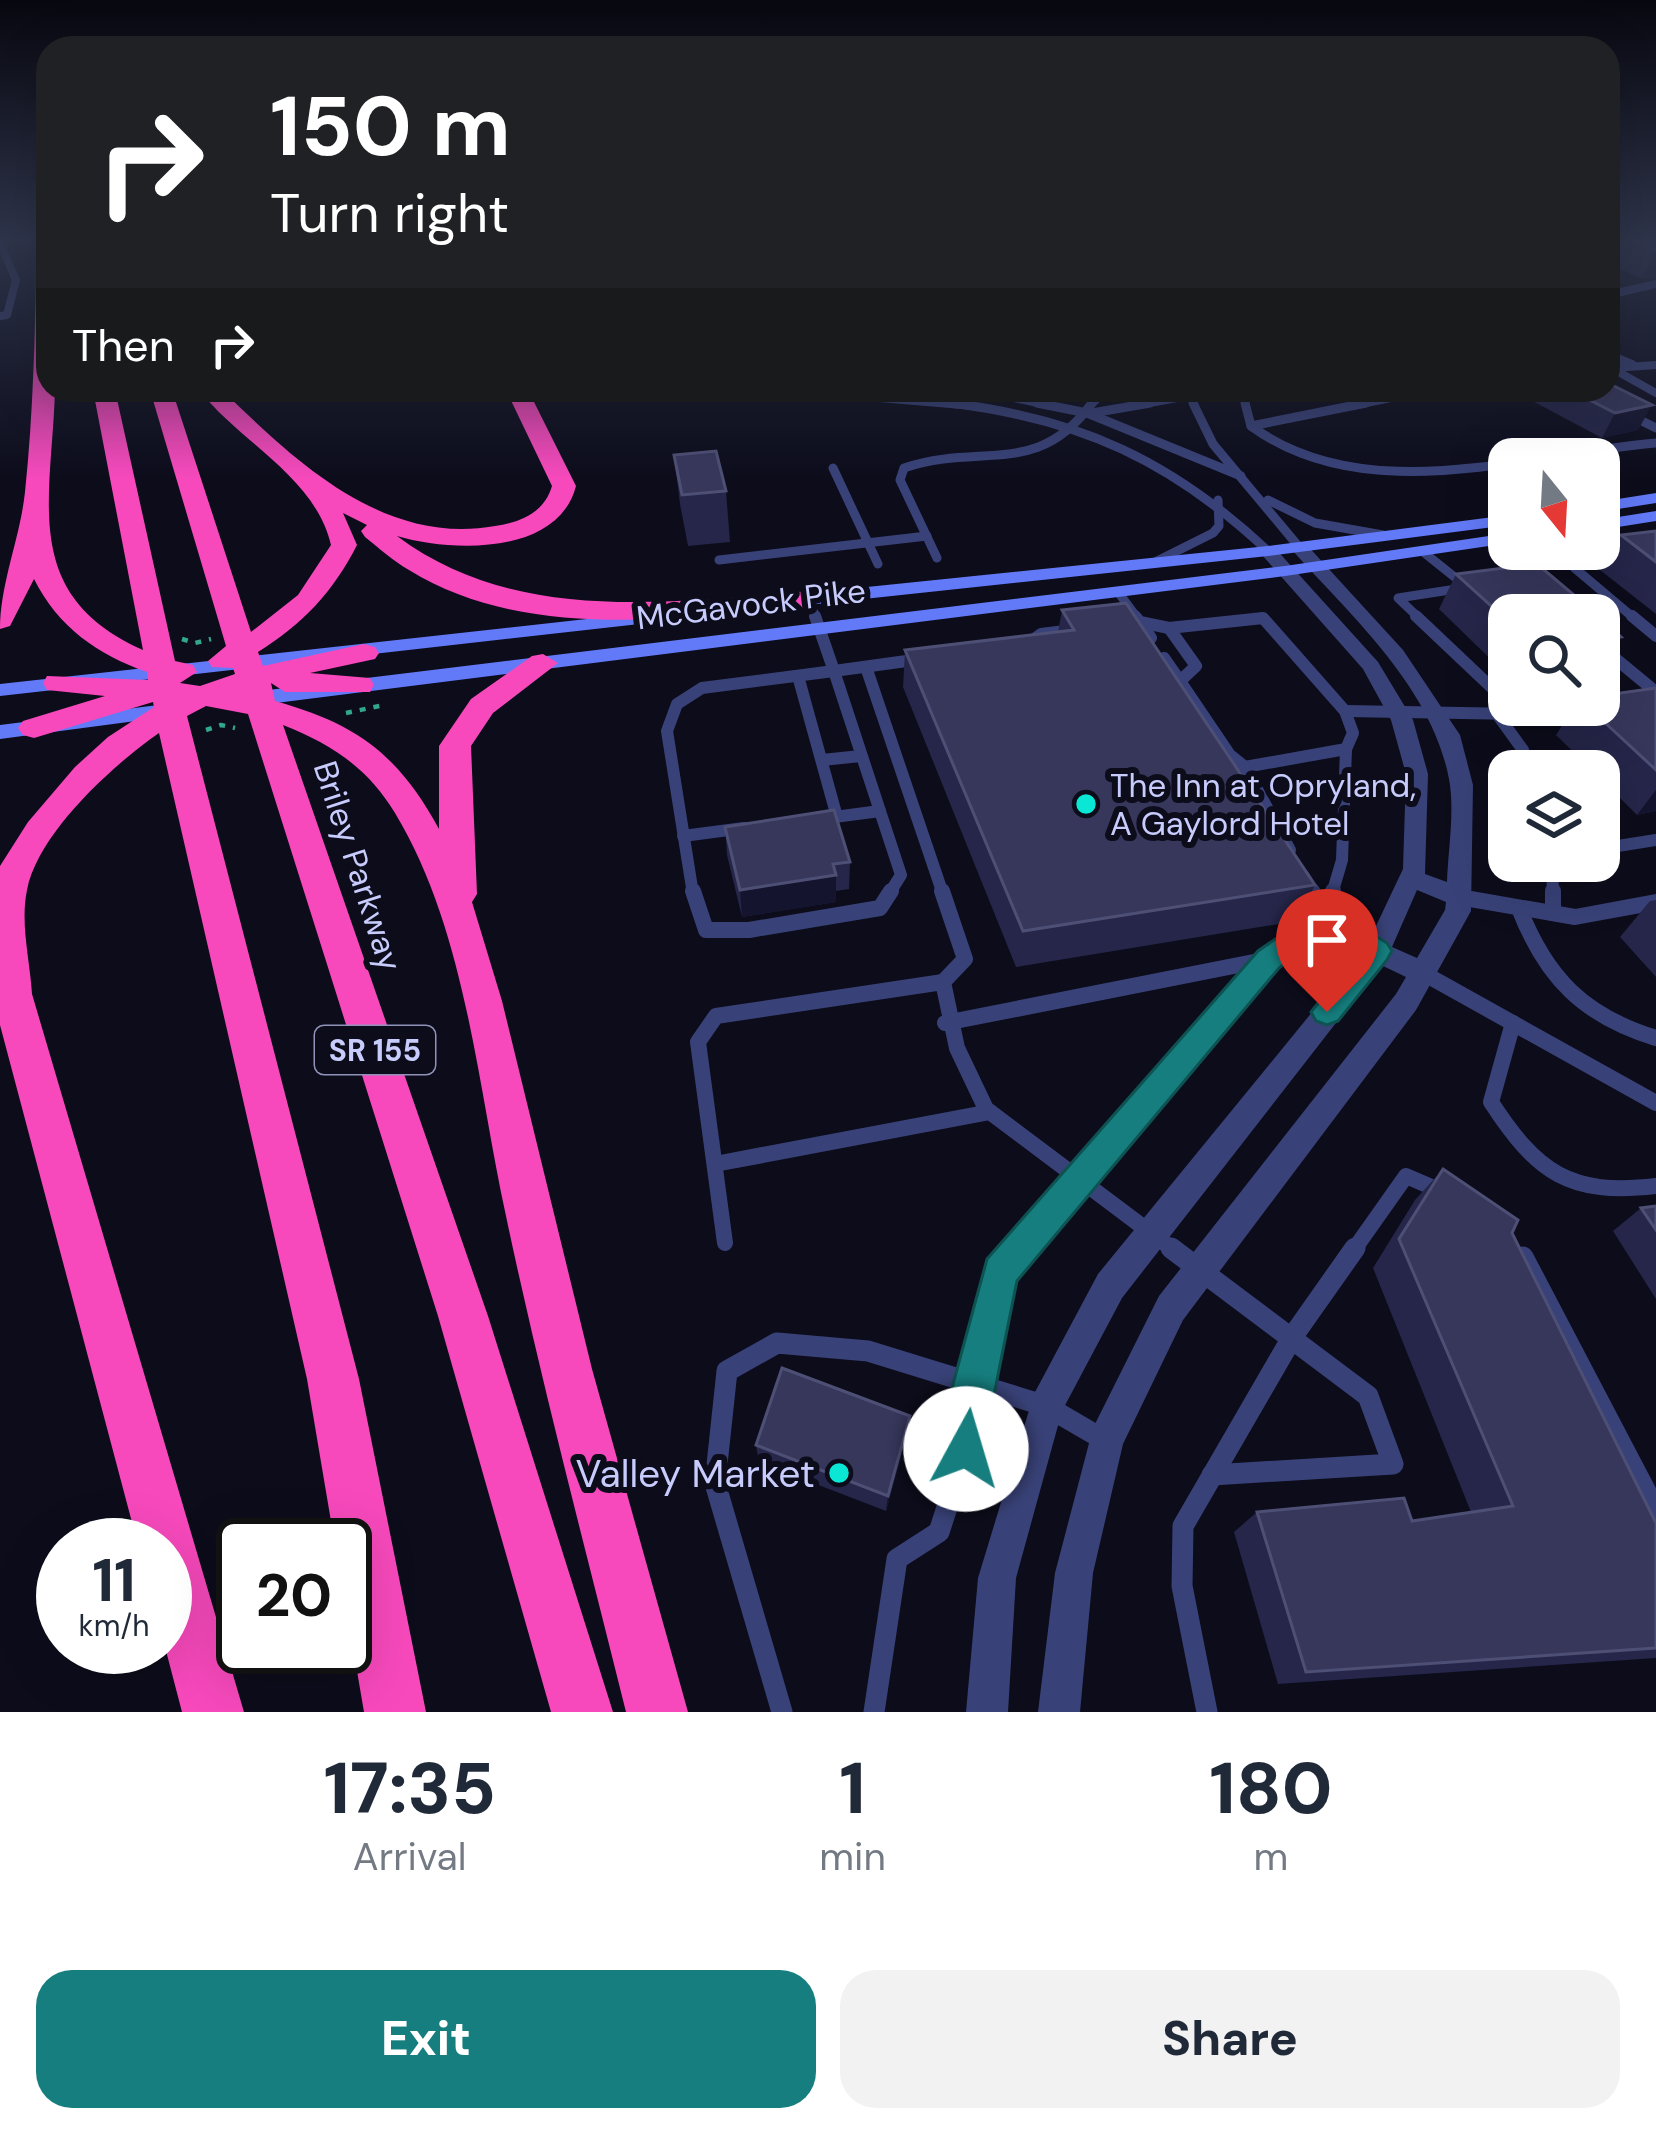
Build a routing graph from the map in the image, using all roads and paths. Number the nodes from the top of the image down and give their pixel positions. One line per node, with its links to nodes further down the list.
1 (1620, 359): 3 (lane)
2 (1656, 364): 3 (lane)
3 (1637, 366): 4 (lane)
4 (1620, 367)
5 (1620, 373): 6 (lane)
6 (1656, 393)
7 (40, 402): 36 (highway)
8 (106, 402): 140 (highway)
9 (165, 402): 141 (highway, Briley Parkway / SR 155)
10 (223, 402): 27 (highway)
11 (524, 402): 32 (highway)
12 (959, 402): 23 (lane)
13 (1034, 402): 20 (lane)
14 (1089, 402): 20 (lane)
15 (1142, 402): 20 (lane)
16 (1192, 402): 26 (lane)
17 (1245, 402): 21 (lane)
18 (1370, 402): 21 (lane)
19 (1616, 409): 22 (lane)
20 (1087, 413): 23 (lane); 26 (lane)
21 (1251, 426): 24 (lane)
22 (1656, 428)
23 (1078, 429): 30 (lane); 38 (lane)
24 (1656, 443)
25 (833, 468): 41 (lane)
26 (1241, 476): 28 (lane)
27 (309, 480): 32 (highway); 64 (highway)
28 (1256, 491): 37 (lane); 42 (lane)
29 (1656, 499): 31 (street)
30 (1218, 500): 44 (lane); 49 (lane)
31 (1620, 504)
32 (362, 512): 57 (highway)
33 (1656, 517): 35 (street)
34 (1488, 523): 37 (street, McGavock Pike)
35 (1620, 526)
36 (35, 531): 58 (highway); 79 (highway)
37 (1388, 535): 42 (street, McGavock Pike)
38 (927, 536): 41 (lane); 47 (lane)
39 (1645, 538): 43 (lane)
40 (1488, 541): 45 (street, McGavock Pike)
41 (869, 543): 48 (lane); 50 (lane)
42 (1299, 547): 44 (street, McGavock Pike); 51 (street)
43 (1656, 550): 46 (lane)
44 (1268, 551): 49 (street, McGavock Pike); 53 (street)
45 (1422, 551): 51 (street, McGavock Pike); 55 (lane)
46 (1620, 556)
47 (937, 558)
48 (719, 560)
49 (1157, 561): 57 (street, McGavock Pike)
50 (878, 564)
51 (1316, 567): 53 (street, McGavock Pike); 92 (street)
52 (1577, 570): 65 (lane)
53 (1285, 571): 56 (street, McGavock Pike); 91 (street)
54 (1482, 586): 55 (lane)
55 (1463, 588): 82 (lane)
56 (1118, 592): 59 (lane); 62 (street, McGavock Pike)
57 (809, 599): 62 (lane); 69 (street, McGavock Pike)
58 (0, 620)
59 (1139, 622): 60 (lane); 61 (lane); 67 (lane)
60 (1100, 626)
61 (1169, 628): 77 (lane); 90 (lane)
62 (819, 629): 72 (street, McGavock Pike); 75 (lane)
63 (1081, 629): 68 (lane)
64 (273, 630): 66 (path); 79 (highway)
65 (1656, 636)
66 (178, 638)
67 (1151, 638)
68 (1002, 649)
69 (364, 653): 80 (highway)
70 (934, 658): 74 (lane)
71 (1164, 658): 77 (lane)
72 (543, 663): 81 (street, McGavock Pike); 113 (highway)
73 (1620, 664): 84 (lane)
74 (866, 667): 75 (lane); 118 (lane)
75 (832, 671): 76 (lane); 97 (lane)
76 (799, 676): 98 (lane); 104 (lane)
77 (1180, 681): 99 (lane)
78 (58, 683): 83 (street); 88 (highway)
79 (184, 684): 80 (street); 86 (highway); 88 (highway); 88 (highway)
80 (307, 685): 81 (highway); 86 (highway); 86 (highway); 87 (path); 113 (highway)
81 (359, 686)
82 (1488, 688)
83 (0, 690)
84 (1655, 695): 85 (lane)
85 (1634, 698)
86 (240, 703): 94 (path)
87 (387, 705)
88 (111, 707): 93 (highway); 119 (highway)
89 (1488, 710): 92 (lane)
90 (1346, 711): 91 (lane); 96 (lane)
91 (1397, 712): 92 (lane); 107 (street)
92 (1437, 713): 109 (street)
93 (34, 728): 95 (street)
94 (203, 731)
95 (0, 732)
96 (1346, 749): 99 (lane); 114 (lane)
97 (861, 756): 98 (lane); 100 (lane)
98 (822, 760): 101 (lane)
99 (1245, 767): 114 (lane)
100 (880, 812): 101 (lane); 104 (lane)
101 (837, 817): 102 (lane)
102 (793, 822)
103 (771, 825): 104 (lane)
104 (683, 836)
105 (1656, 840): 106 (lane)
106 (1620, 846)
107 (1411, 878): 109 (street); 115 (street)
108 (1552, 882): 112 (lane)
109 (1459, 897): 111 (lane); 117 (street)
110 (1656, 902): 112 (lane)
111 (1519, 908): 112 (lane); 122 (lane)
112 (1553, 914)
113 (459, 915): 142 (highway)
114 (1325, 916): 115 (lane); 116 (lane)
115 (1377, 951): 117 (street); 129 (street)
116 (1269, 959): 120 (lane); 126 (lane)
117 (1423, 973): 121 (lane); 132 (street)
118 (943, 982): 120 (lane); 125 (lane)
119 (6, 984): 139 (highway)
120 (945, 1023): 124 (lane)
121 (1513, 1023): 123 (lane); 127 (lane)
122 (1656, 1038)
123 (1656, 1103)
124 (990, 1112): 125 (lane); 126 (lane)
125 (715, 1164): 131 (lane)
126 (1078, 1179): 129 (lane); 134 (lane)
127 (1656, 1186)
128 (1459, 1204): 133 (lane)
129 (1150, 1234): 132 (lane); 135 (street)
130 (1507, 1238): 138 (lane)
131 (725, 1243)
132 (1200, 1271): 133 (lane); 136 (street)
133 (1293, 1336): 137 (lane); 137 (lane)
134 (973, 1384): 135 (lane); 143 (lane); 144 (lane)
135 (1046, 1406): 136 (lane); 145 (street)
136 (1106, 1441): 146 (street)
137 (1212, 1475): 147 (lane)
138 (1656, 1511)
139 (213, 1712)
140 (395, 1712)
141 (582, 1712)
142 (657, 1712)
143 (782, 1712)
144 (874, 1712)
145 (987, 1712)
146 (1059, 1712)
147 (1207, 1712)

